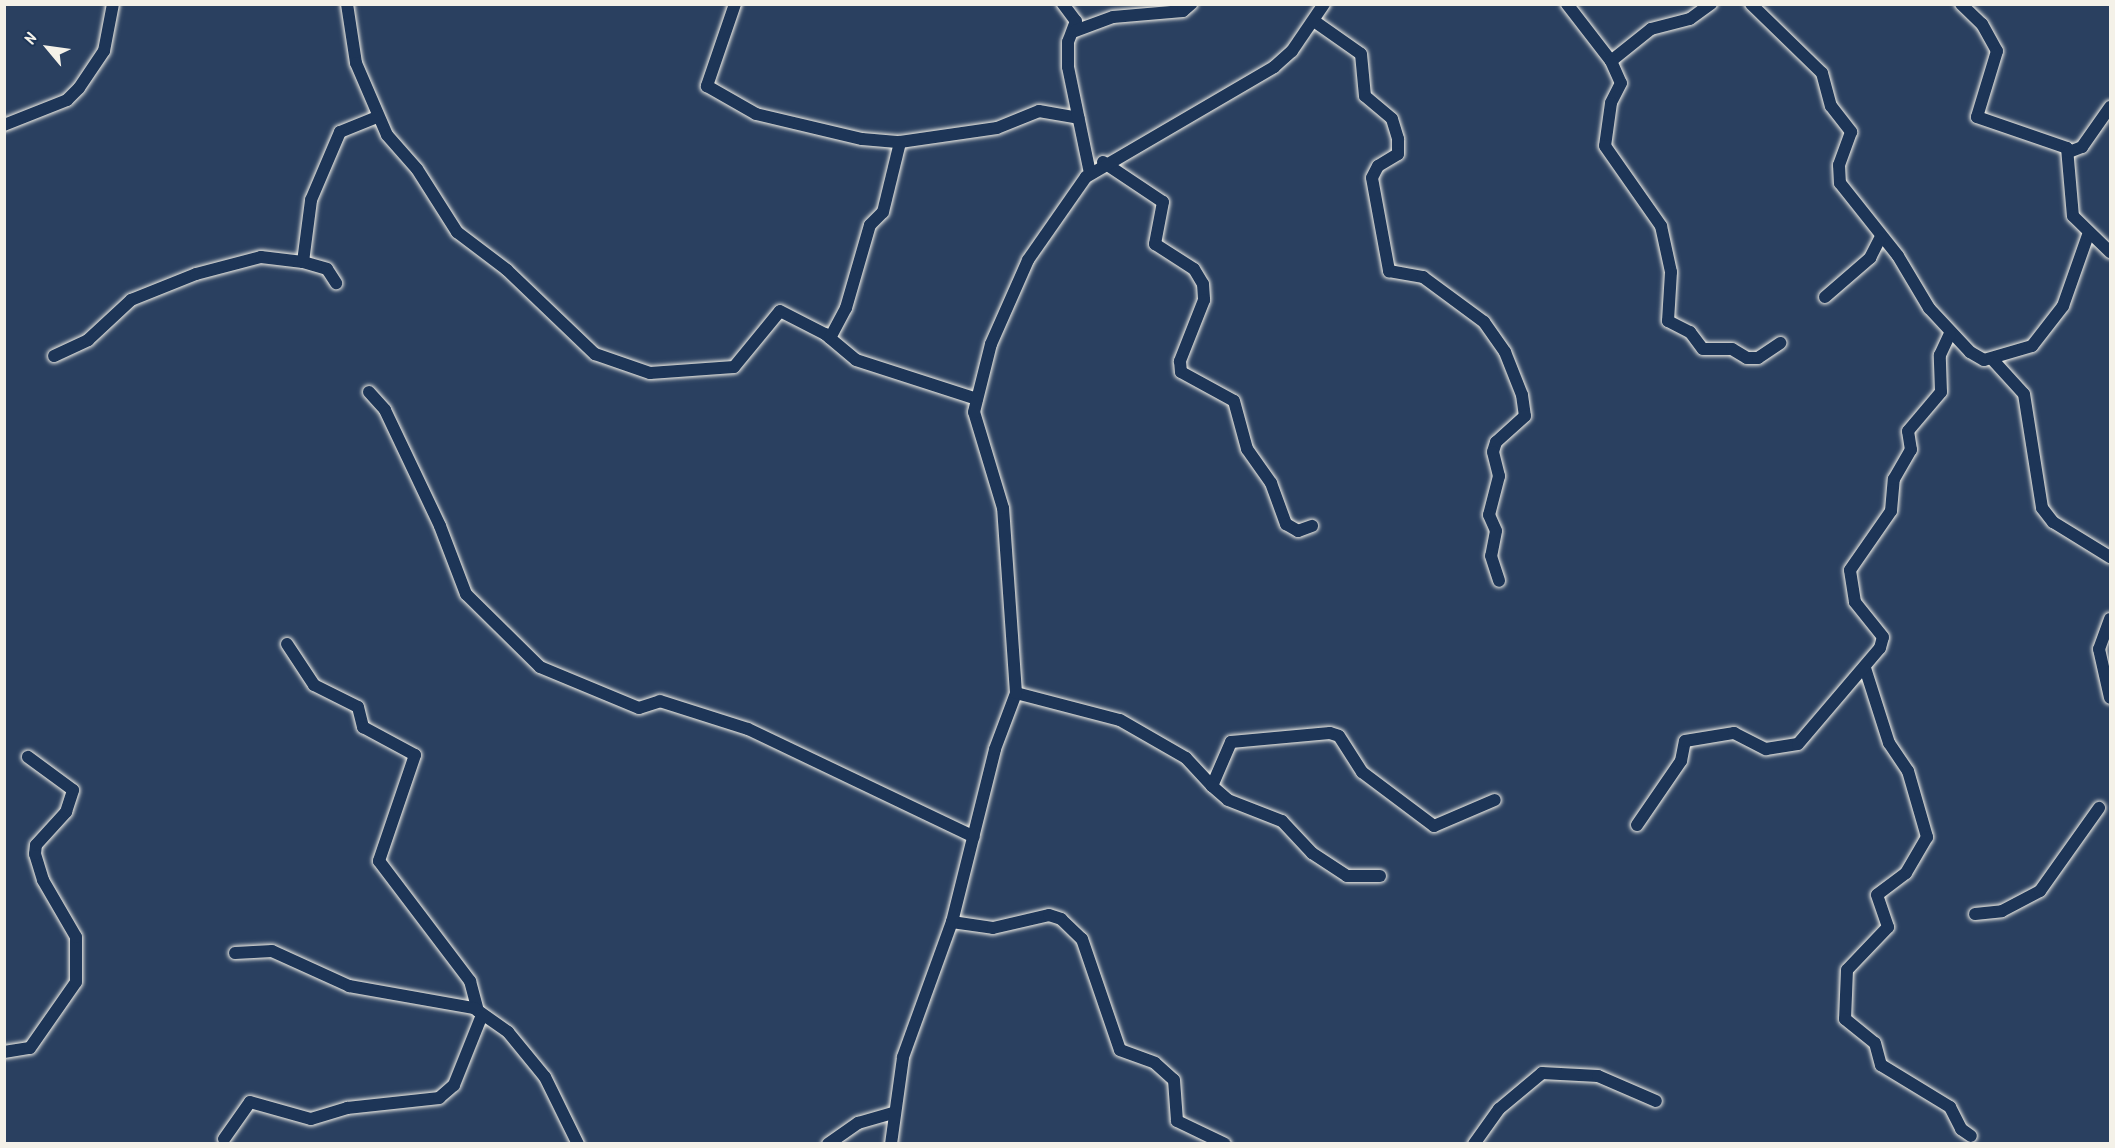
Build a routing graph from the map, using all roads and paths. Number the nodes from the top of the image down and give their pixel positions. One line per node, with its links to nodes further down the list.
1 (113, 4): 17 (street)
2 (347, 4): 15 (street)
3 (735, 4): 18 (street)
4 (1063, 4): 12 (street)
5 (1191, 4): 12 (street)
6 (1324, 4): 11 (street)
7 (1567, 4): 13 (street)
8 (1711, 4): 13 (street)
9 (1751, 4): 23 (street)
10 (1961, 4): 19 (street)
11 (1314, 21): 20 (street); 37 (street)
12 (1075, 31): 16 (street)
13 (1611, 61): 30 (street)
14 (2110, 107): 19 (street)
15 (377, 117): 25 (street); 29 (street)
16 (1078, 118): 18 (street); 21 (street)
17 (4, 125)
18 (900, 142): 29 (street)
19 (2069, 152): 22 (street)
20 (1103, 162): 21 (street); 35 (street)
21 (1090, 173): 34 (street)
22 (2088, 235): 24 (street); 32 (street)
23 (1880, 238): 27 (street); 28 (street)
24 (2110, 252)
25 (303, 262): 26 (street); 31 (street)
26 (336, 283)
27 (1825, 297)
28 (1950, 334): 32 (street); 40 (street)
29 (830, 338): 34 (street)
30 (1780, 343)
31 (54, 356)
32 (1992, 358): 36 (street)
33 (369, 392): 48 (street)
34 (977, 399): 41 (street)
35 (1312, 526)
36 (2110, 557)
37 (1500, 581)
38 (2110, 620): 42 (street)
39 (287, 645): 53 (street)
40 (1865, 668): 47 (street); 57 (street)
41 (1016, 693): 44 (street); 48 (street)
42 (2110, 698)
43 (28, 757): 54 (street)
44 (1212, 786): 45 (street); 49 (street)
45 (1495, 800)
46 (2099, 808): 50 (street)
47 (1637, 825)
48 (974, 837): 51 (street)
49 (1380, 876)
50 (1976, 914)
51 (952, 922): 56 (street); 62 (street)
52 (235, 953): 53 (street)
53 (480, 1013): 58 (street); 59 (street)
54 (4, 1052)
55 (1656, 1101): 63 (street)
56 (894, 1113): 60 (street); 61 (street)
57 (1971, 1136)
58 (224, 1139)
59 (578, 1143)
60 (828, 1143)
61 (891, 1143)
62 (1225, 1143)
63 (1474, 1143)

